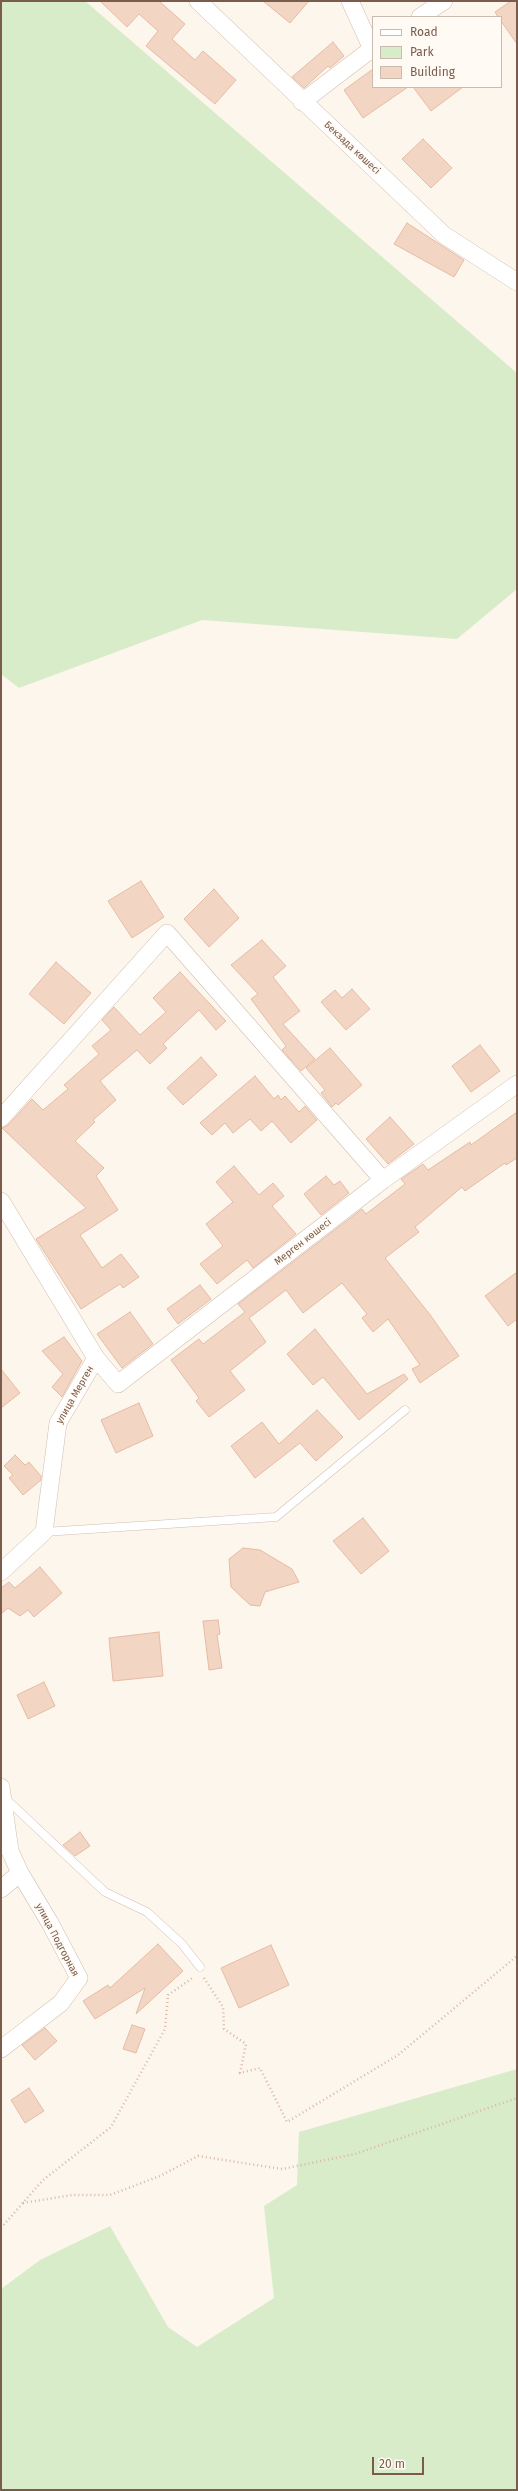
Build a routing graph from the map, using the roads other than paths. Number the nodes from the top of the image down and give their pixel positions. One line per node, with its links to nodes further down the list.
1 (198, 1): 6 (street, Бекзада көшесі)
2 (350, 1): 5 (street)
3 (444, 1): 4 (street)
4 (422, 16)
5 (372, 48): 6 (street)
6 (302, 102): 7 (street, Бекзада көшесі)
7 (517, 282)
8 (517, 1084): 10 (street, Мерген көшесі)
9 (1, 1118): 10 (street)
10 (383, 1180): 12 (street, Мерген көшесі)
11 (1, 1201): 12 (street, улица Мерген)
12 (96, 1358): 14 (street, улица Мерген)
13 (405, 1410): 14 (lane)
14 (44, 1532): 15 (street)
15 (1, 1572)
16 (2, 1792): 17 (street); 19 (lane)
17 (20, 1873): 18 (street); 20 (street, улица Подгорная)
18 (1, 1889)
19 (200, 1970)
20 (1, 2049)

